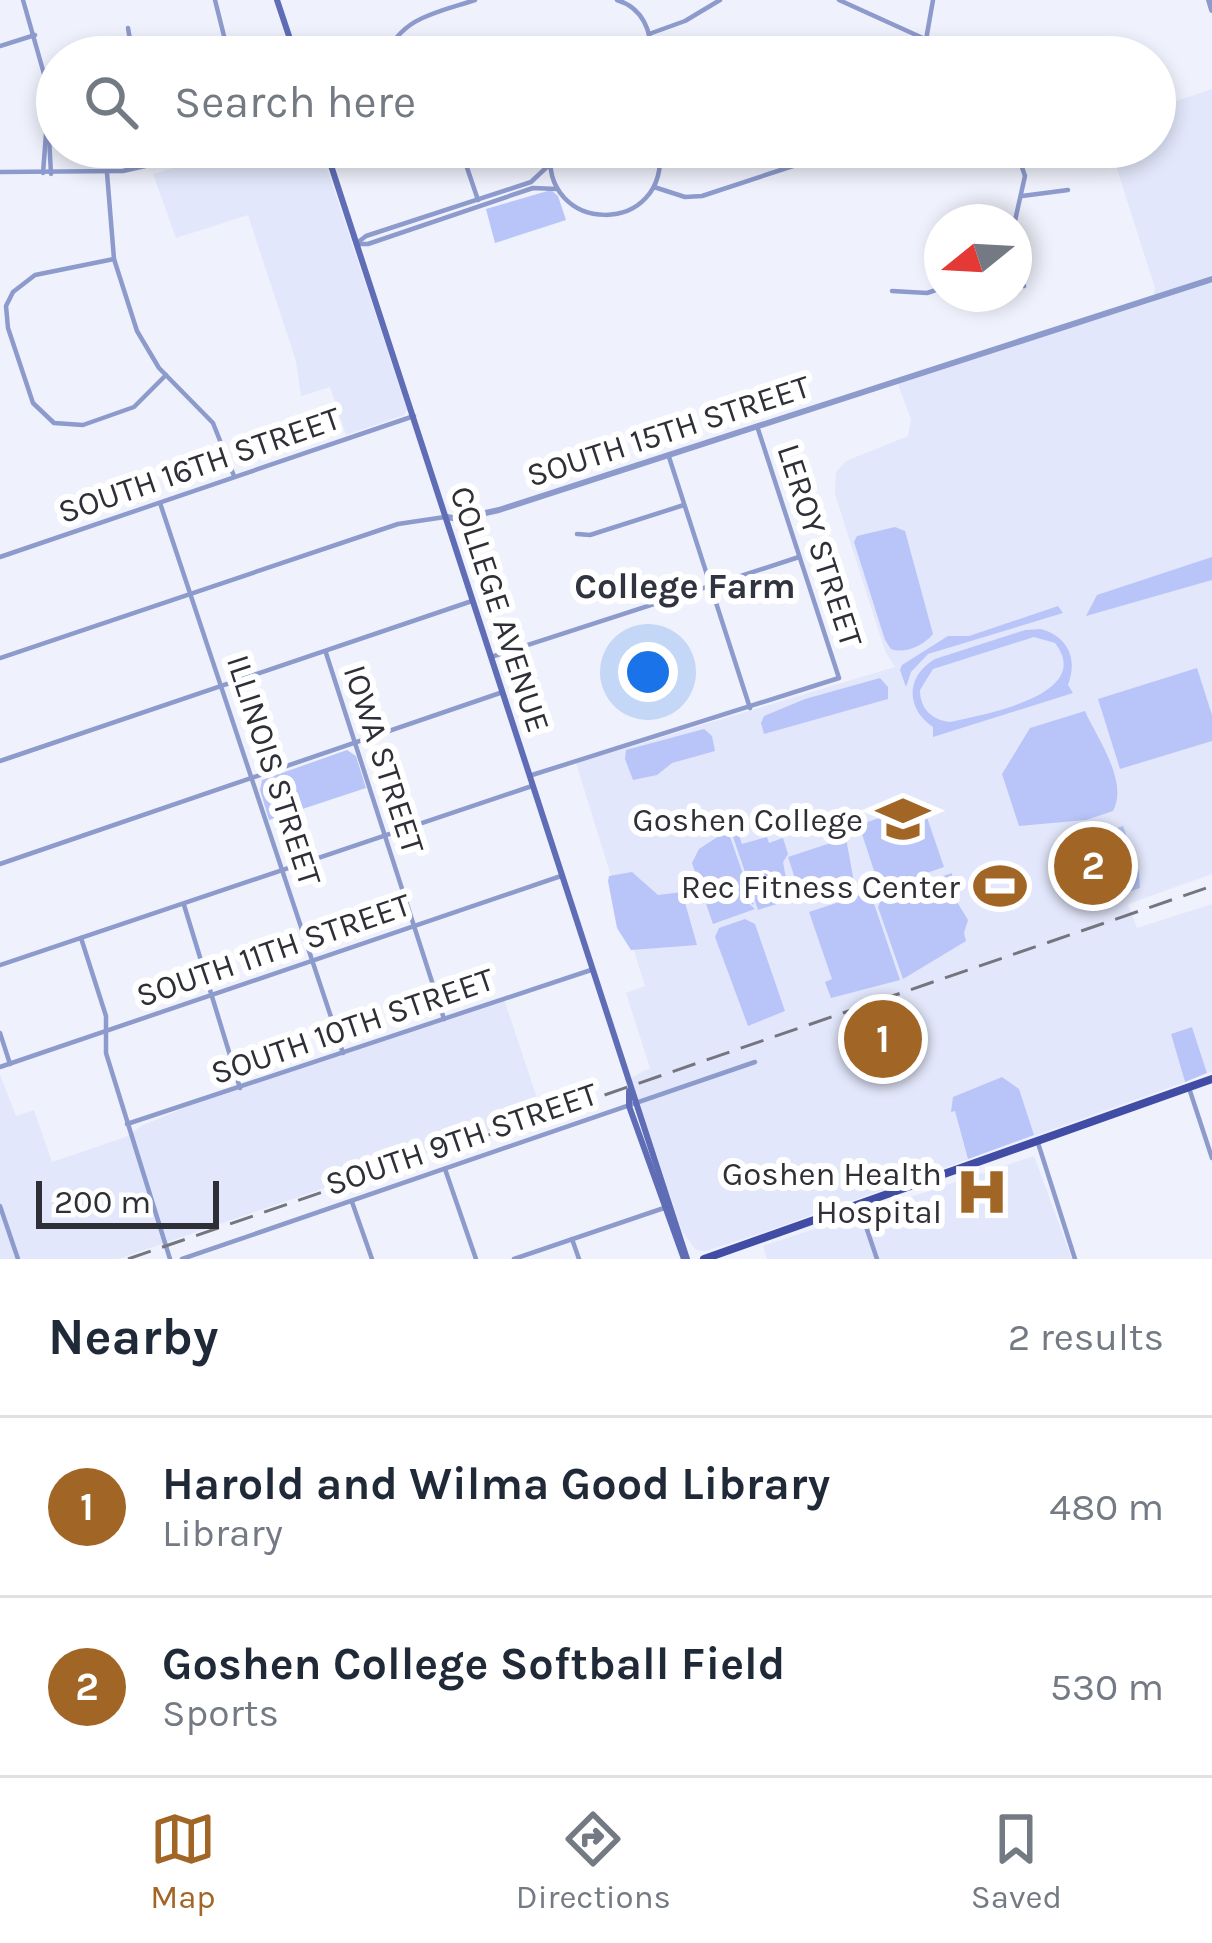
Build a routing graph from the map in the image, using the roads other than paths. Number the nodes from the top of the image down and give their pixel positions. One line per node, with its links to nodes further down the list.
1 (23, 0): 12 (street)
2 (215, 0): 15 (street)
3 (277, 0): 16 (main road)
4 (476, 0): 17 (street)
5 (616, 0): 13 (street)
6 (720, 0): 13 (street)
7 (839, 0): 18 (street)
8 (933, 0): 19 (street)
9 (1209, 0): 10 (street)
10 (1212, 10)
11 (128, 28): 14 (street)
12 (35, 34): 20 (street); 21 (street)
13 (649, 34)
14 (129, 36)
15 (224, 36)
16 (289, 36)
17 (396, 36)
18 (918, 36)
19 (926, 36)
20 (36, 38)
21 (0, 46)
22 (47, 168): 33 (street)
23 (140, 168): 32 (street)
24 (332, 168): 40 (main road, COLLEGE AVENUE)
25 (467, 168): 38 (street)
26 (546, 168): 38 (street)
27 (550, 168): 35 (street)
28 (659, 168): 34 (street)
29 (788, 168): 34 (street)
30 (1024, 168): 37 (street)
31 (0, 172): 33 (street)
32 (107, 173): 33 (street); 41 (street)
33 (47, 174)
34 (653, 187): 35 (street)
35 (557, 189): 38 (street)
36 (1068, 190): 37 (street)
37 (1022, 196): 39 (street)
38 (479, 202): 40 (street)
39 (1020, 204)
40 (356, 244): 46 (main road, COLLEGE AVENUE)
41 (114, 259): 45 (street); 45 (street)
42 (1212, 279): 47 (street, SOUTH 15TH STREET)
43 (892, 291): 44 (street)
44 (924, 292)
45 (166, 376): 49 (street)
46 (413, 416): 49 (street, SOUTH 16TH STREET); 52 (main road, COLLEGE AVENUE)
47 (757, 426): 48 (street, SOUTH 15TH STREET); 55 (street, LEROY STREET)
48 (668, 455): 51 (street); 52 (street, SOUTH 15TH STREET)
49 (234, 476): 50 (street, SOUTH 16TH STREET)
50 (160, 502): 54 (street, SOUTH 16TH STREET); 57 (street, ILLINOIS STREET)
51 (684, 505): 53 (street); 56 (street)
52 (447, 517): 57 (street, SOUTH 15TH STREET); 58 (main road, COLLEGE AVENUE)
53 (577, 534)
54 (0, 557)
55 (800, 557): 56 (street); 64 (street, LEROY STREET)
56 (711, 587): 60 (street); 64 (street)
57 (191, 593): 61 (street, SOUTH 15TH STREET); 62 (street, ILLINOIS STREET)
58 (473, 600): 59 (street); 60 (main road, COLLEGE AVENUE)
59 (325, 651): 62 (street); 65 (street, IOWA STREET)
60 (490, 657): 63 (main road, COLLEGE AVENUE)
61 (0, 658)
62 (223, 685): 66 (street); 68 (street, ILLINOIS STREET)
63 (502, 692): 65 (street); 67 (main road, COLLEGE AVENUE)
64 (750, 708): 67 (street)
65 (355, 743): 68 (street); 70 (street, IOWA STREET)
66 (0, 761)
67 (529, 776): 69 (main road, COLLEGE AVENUE)
68 (254, 777): 71 (street); 72 (street, ILLINOIS STREET)
69 (532, 786): 70 (street); 73 (main road, COLLEGE AVENUE)
70 (385, 835): 72 (street); 75 (street, IOWA STREET)
71 (0, 864)
72 (283, 869): 74 (street); 77 (street, ILLINOIS STREET)
73 (561, 876): 75 (street, SOUTH 11TH STREET); 79 (main road, COLLEGE AVENUE)
74 (183, 903): 76 (street); 80 (street)
75 (413, 926): 77 (street, SOUTH 11TH STREET); 81 (street, IOWA STREET)
76 (81, 938): 78 (street); 82 (street)
77 (313, 961): 80 (street, SOUTH 11TH STREET); 84 (street, ILLINOIS STREET)
78 (0, 965)
79 (591, 970): 81 (street, SOUTH 10TH STREET); 91 (main road, COLLEGE AVENUE)
80 (212, 995): 82 (street, SOUTH 11TH STREET); 89 (street)
81 (444, 1019): 84 (street, SOUTH 10TH STREET)
82 (106, 1032): 86 (street, SOUTH 11TH STREET); 92 (street)
83 (0, 1033): 86 (street)
84 (343, 1053): 89 (street, SOUTH 10TH STREET)
85 (754, 1062): 91 (street, SOUTH 9TH STREET)
86 (10, 1064): 87 (street, SOUTH 11TH STREET)
87 (0, 1067)
88 (1212, 1079): 90 (main road)
89 (240, 1088): 92 (street, SOUTH 10TH STREET)
90 (1189, 1088): 93 (main road); 94 (street)
91 (633, 1105): 95 (street, SOUTH 9TH STREET); 99 (main road, COLLEGE AVENUE); 109 (main road, COLLEGE AVENUE)
92 (127, 1124): 103 (street)
93 (1038, 1143): 98 (main road); 112 (street)
94 (1212, 1158)
95 (445, 1169): 96 (street, SOUTH 9TH STREET); 106 (street)
96 (352, 1201): 104 (street, SOUTH 9TH STREET); 105 (street)
97 (0, 1206): 102 (street)
98 (859, 1206): 101 (main road); 111 (street)
99 (664, 1208): 100 (street); 109 (main road, COLLEGE AVENUE)
100 (572, 1239): 107 (street); 108 (street)
101 (736, 1254): 110 (main road)
102 (18, 1259)
103 (170, 1259)
104 (182, 1259)
105 (372, 1259)
106 (476, 1259)
107 (514, 1259)
108 (579, 1259)
109 (685, 1259)
110 (704, 1259)
111 (878, 1259)
112 (1075, 1259)

